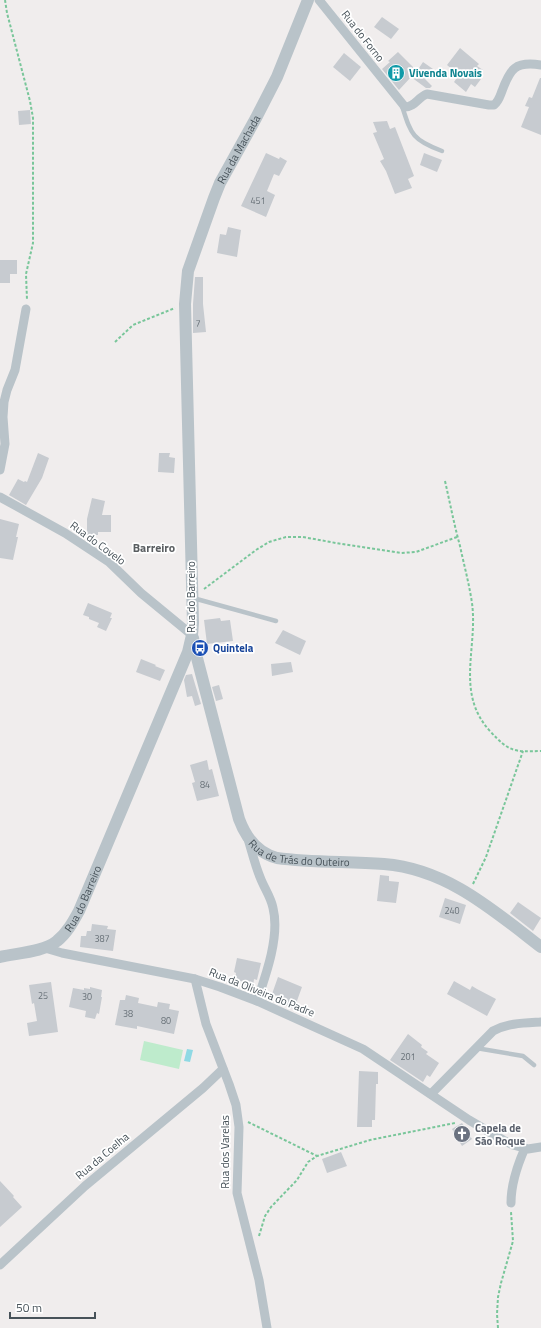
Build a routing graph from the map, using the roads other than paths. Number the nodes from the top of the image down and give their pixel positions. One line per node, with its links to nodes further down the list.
1 (308, 0): 6 (street, Rua da Machada)
2 (319, 0): 4 (street, Rua do Forno)
3 (541, 64): 4 (street)
4 (402, 105): 5 (lane)
5 (442, 151)
6 (185, 304): 10 (street, Rua do Barreiro)
7 (26, 309): 8 (street)
8 (0, 470)
9 (0, 497): 12 (street, Rua do Covelo)
10 (192, 598): 11 (lane); 12 (street, Rua do Barreiro)
11 (276, 621)
12 (192, 635): 13 (street, Rua de Trás do Outeiro); 15 (street, Rua do Barreiro)
13 (248, 838): 14 (street, Rua de Trás do Outeiro); 18 (street)
14 (541, 947)
15 (45, 948): 16 (street); 17 (street, Rua da Oliveira do Padre)
16 (0, 957)
17 (195, 979): 18 (street, Rua da Oliveira do Padre); 22 (street, Rua dos Varelas)
18 (257, 1001): 23 (street, Rua da Oliveira do Padre)
19 (541, 1022): 20 (street)
20 (476, 1048): 21 (lane); 23 (street)
21 (534, 1065)
22 (222, 1069): 27 (street, Rua da Coelha); 28 (street, Rua dos Varelas)
23 (431, 1094): 25 (street, Rua da Oliveira do Padre)
24 (541, 1147): 25 (street)
25 (525, 1148): 26 (street)
26 (510, 1203)
27 (0, 1265)
28 (267, 1328)

